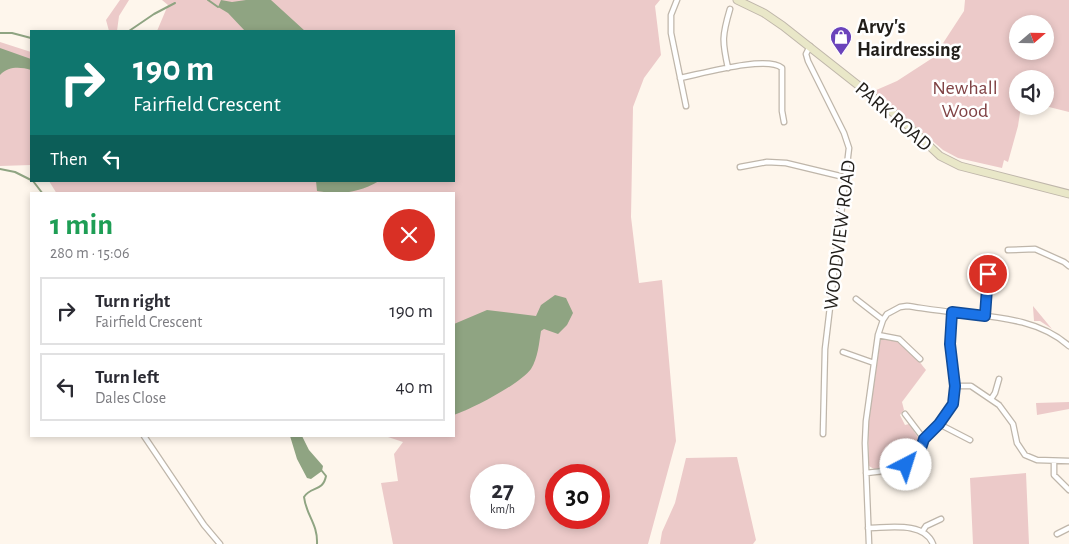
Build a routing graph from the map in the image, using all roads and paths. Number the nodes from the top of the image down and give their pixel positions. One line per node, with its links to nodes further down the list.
1 (678, 0): 6 (street)
2 (736, 0): 4 (main road, PARK ROAD)
3 (730, 9): 5 (street)
4 (810, 46): 10 (street, WOODVIEW ROAD); 11 (main road, PARK ROAD)
5 (728, 68): 6 (street); 8 (street)
6 (680, 78): 7 (street)
7 (686, 106)
8 (784, 122)
9 (740, 167): 10 (street)
10 (844, 178): 29 (street, WOODVIEW ROAD)
11 (1069, 194)
12 (1008, 250): 13 (street)
13 (1069, 266)
14 (988, 274): 17 (street)
15 (856, 299): 18 (street)
16 (952, 312): 17 (street); 18 (street); 25 (street)
17 (985, 316): 20 (street)
18 (883, 320): 19 (street)
19 (878, 335): 22 (street); 23 (street)
20 (1069, 344)
21 (843, 352): 23 (street)
22 (920, 359)
23 (874, 363): 35 (street)
24 (999, 379): 26 (street)
25 (955, 386): 26 (street); 28 (street)
26 (991, 399): 34 (street)
27 (905, 414): 31 (street)
28 (939, 424): 31 (street); 32 (street)
29 (823, 434)
30 (145, 437): 42 (street)
31 (924, 439): 35 (street)
32 (970, 440)
33 (1069, 460): 34 (street)
34 (1054, 462): 36 (street)
35 (866, 473): 38 (street)
36 (1069, 490)
37 (941, 520): 40 (street)
38 (868, 528): 40 (street); 43 (street)
39 (1069, 528): 41 (street)
40 (922, 532): 44 (street)
41 (1057, 534)
42 (220, 544)
43 (869, 544)
44 (934, 544)

